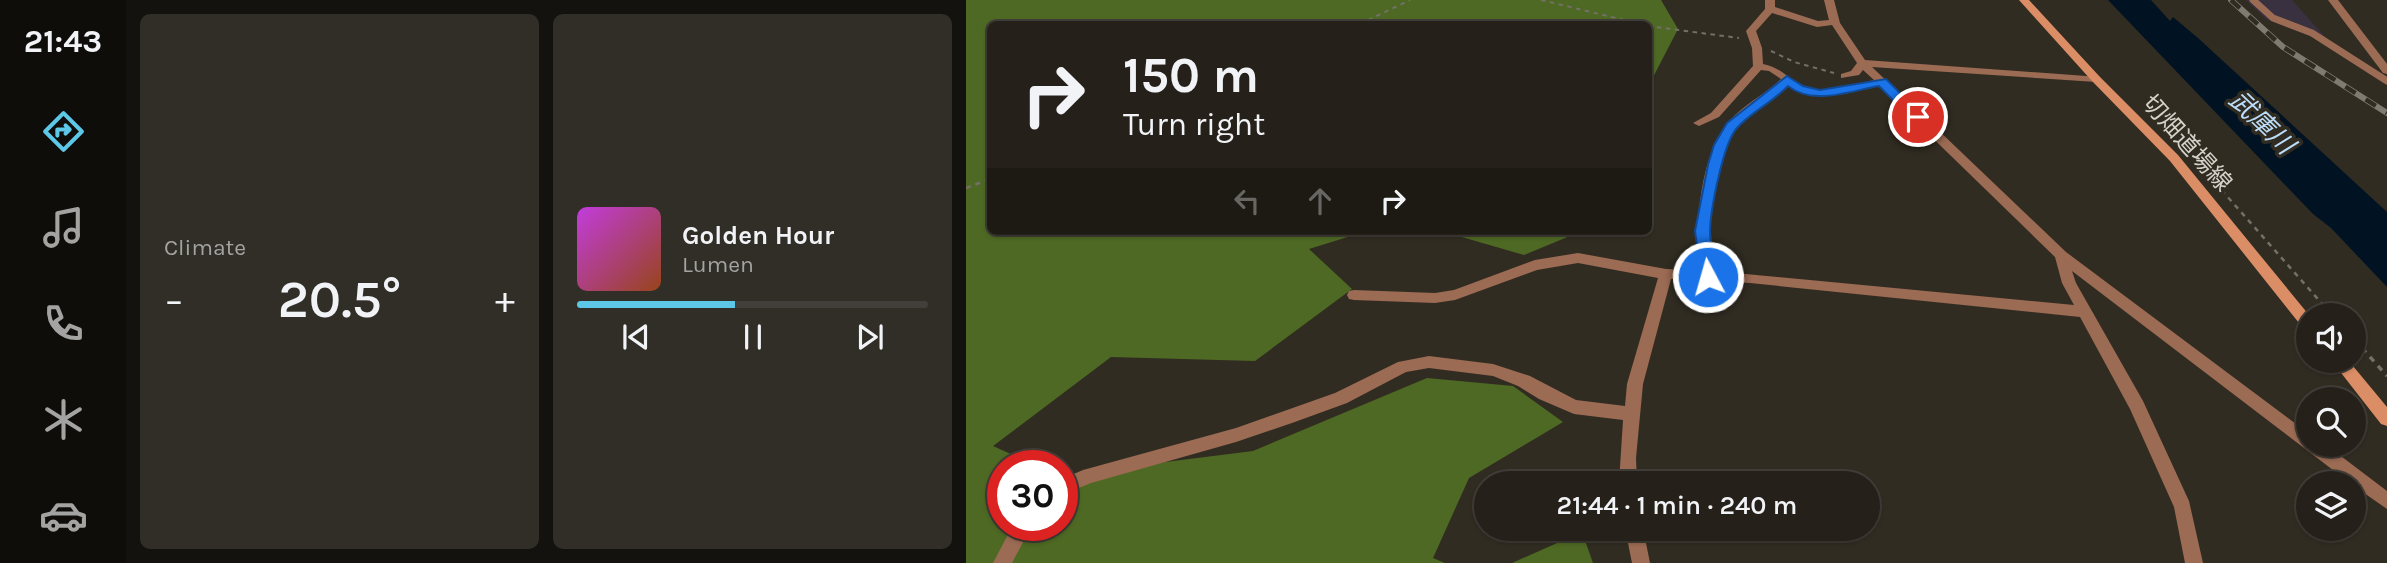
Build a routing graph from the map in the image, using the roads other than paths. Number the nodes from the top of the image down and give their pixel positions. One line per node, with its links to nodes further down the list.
1 (1829, 0): 6 (street)
2 (2024, 0): 12 (main road, 切畑道場線)
3 (2253, 0): 13 (lane)
4 (2333, 0): 9 (street)
5 (1770, 5): 6 (street); 8 (street)
6 (1835, 22): 7 (street)
7 (1862, 63): 10 (street); 12 (street); 14 (street)
8 (1758, 66): 11 (street); 15 (street)
9 (2387, 71)
10 (1845, 76)
11 (1787, 79): 14 (street); 18 (street)
12 (2095, 79): 20 (main road, 切畑道場線)
13 (2387, 81)
14 (1881, 82): 16 (street)
15 (1699, 123)
16 (2061, 255): 21 (street); 25 (street)
17 (1666, 274): 18 (street); 19 (street); 23 (street)
18 (1708, 277): 21 (street)
19 (1354, 295)
20 (2296, 309)
21 (2085, 312): 34 (street)
22 (2349, 373): 24 (main road)
23 (1633, 414): 27 (street); 28 (street)
24 (2387, 419)
25 (2296, 432)
26 (2329, 457): 29 (street)
27 (1628, 471)
28 (1078, 480)
29 (2387, 501)
30 (1014, 541): 32 (street)
31 (1637, 541): 33 (street)
32 (1002, 563)
33 (1641, 563)
34 (2194, 563)

